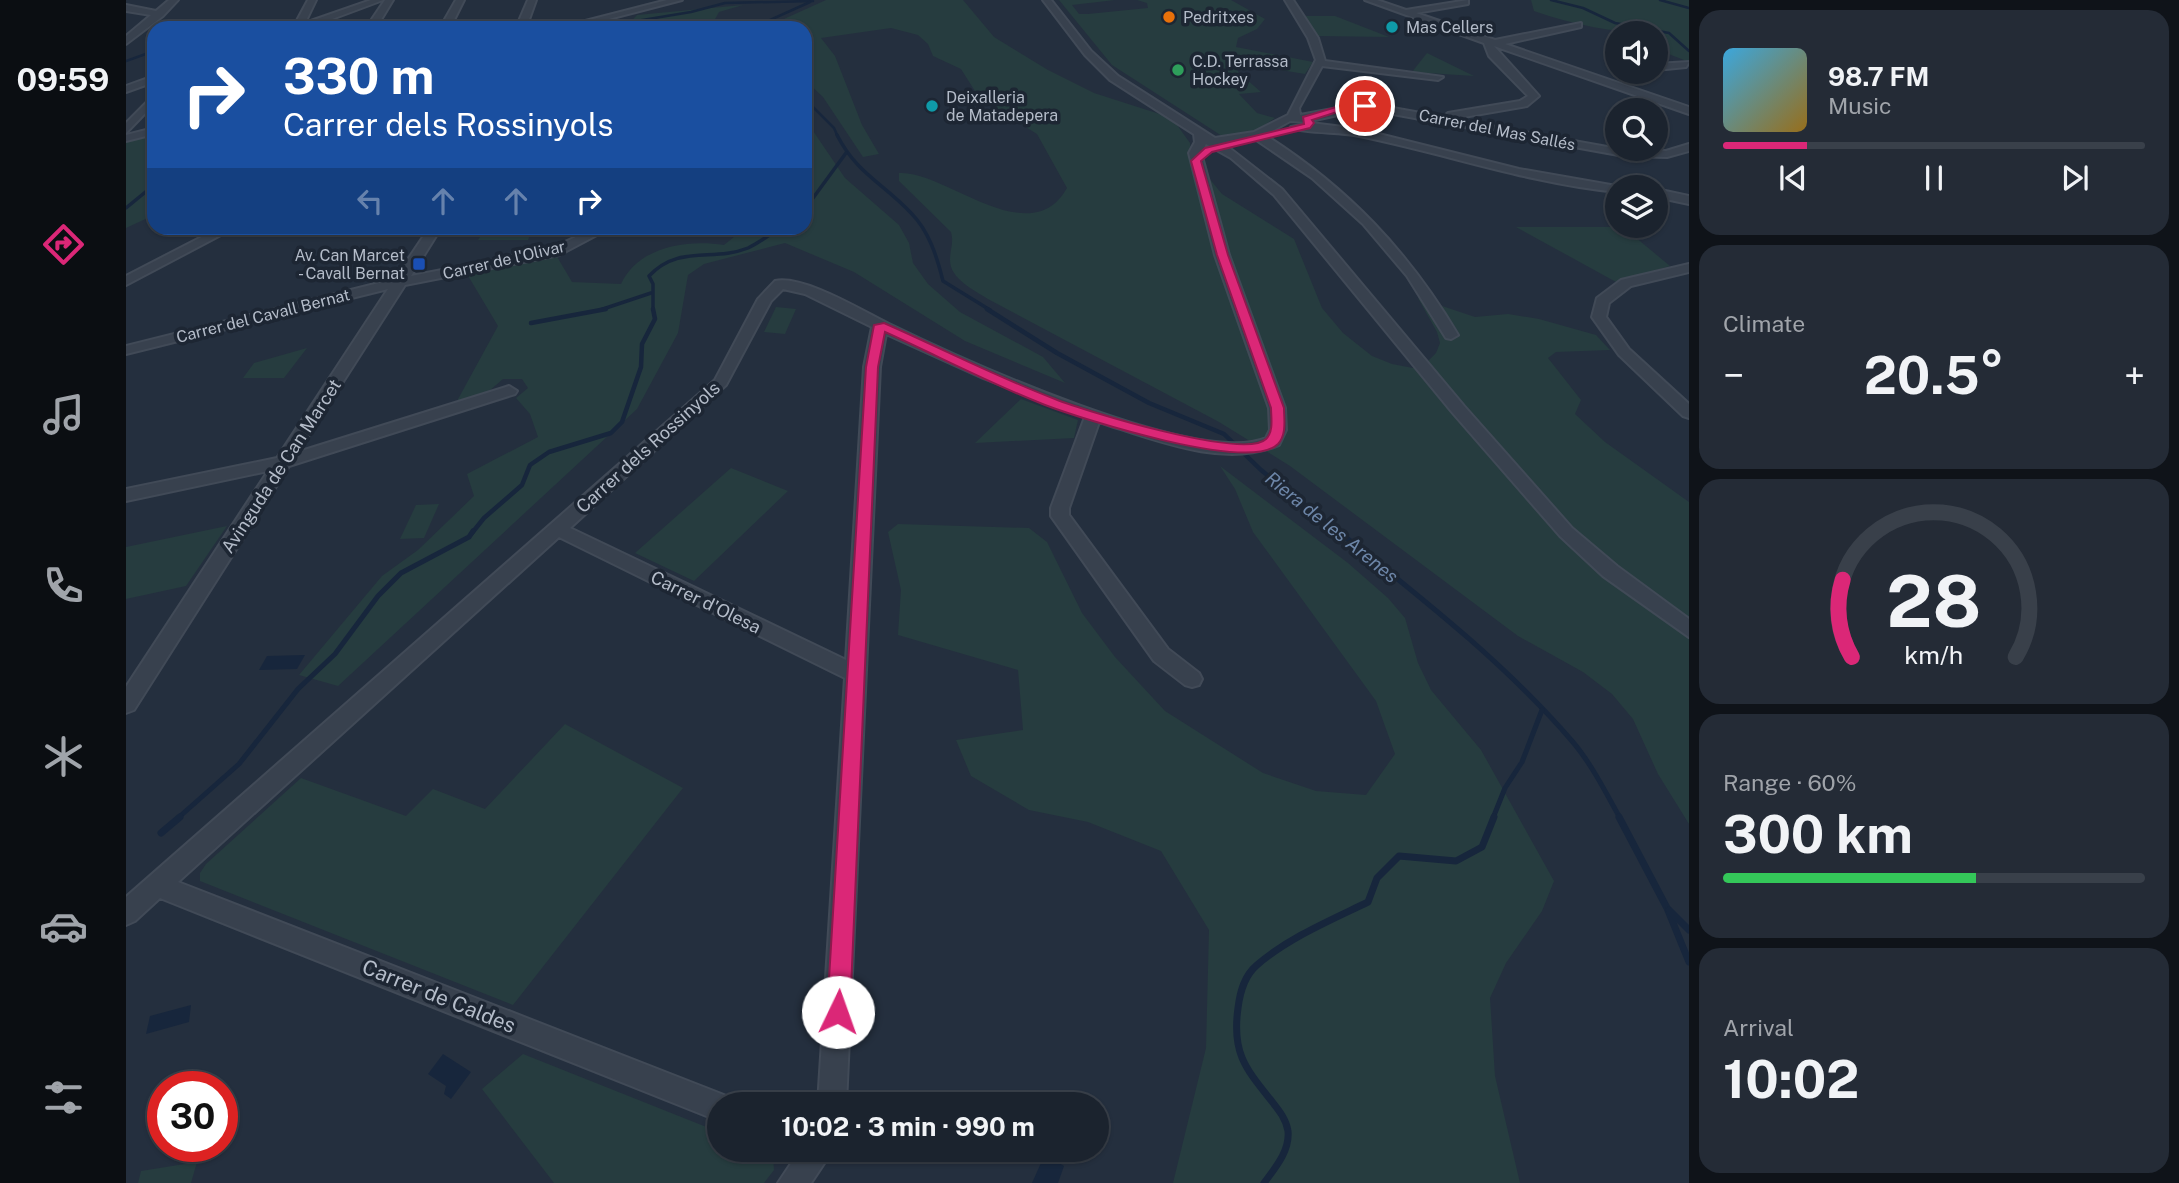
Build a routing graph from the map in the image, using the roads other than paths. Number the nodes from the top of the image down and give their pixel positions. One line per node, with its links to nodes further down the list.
1 (174, 0): 14 (street)
2 (312, 0): 16 (street)
3 (379, 0): 17 (street)
4 (389, 0): 18 (street)
5 (460, 0): 19 (street)
6 (532, 0): 20 (street)
7 (1047, 0): 39 (street)
8 (1289, 0): 26 (street)
9 (1369, 0): 13 (street)
10 (673, 1): 21 (street)
11 (1465, 2): 13 (street)
12 (126, 8): 14 (street)
13 (1407, 13): 25 (street)
14 (160, 14): 15 (street)
15 (151, 21)
16 (302, 21)
17 (319, 21)
18 (376, 21)
19 (449, 21)
20 (524, 21)
21 (583, 21)
22 (147, 24): 24 (street)
23 (1578, 25): 25 (street)
24 (126, 41)
25 (1492, 43): 30 (street); 36 (street)
26 (1320, 63): 31 (street); 37 (street)
27 (1686, 64): 28 (street)
28 (1668, 66)
29 (1605, 72): 30 (street)
30 (1581, 74): 35 (street)
31 (1438, 77)
32 (147, 82): 33 (street)
33 (126, 89)
34 (147, 106): 38 (street)
35 (1689, 111)
36 (1436, 118): 37 (street, Carrer del Mas Sallés); 43 (street, Carrer del Mas Sallés)
37 (1299, 122): 41 (street, Carrer del Mas Sallés); 46 (street)
38 (126, 130)
39 (1199, 132): 44 (street); 45 (street, Carrer dels Rossinyols)
40 (147, 133): 42 (street)
41 (1259, 136): 44 (street, Carrer del Mas Sallés); 56 (street)
42 (126, 138)
43 (1689, 147)
44 (1223, 148): 45 (street); 45 (street); 64 (street)
45 (1200, 153): 60 (street, Carrer dels Rossinyols)
46 (1605, 187)
47 (1668, 196): 48 (street)
48 (1689, 200)
49 (215, 235): 53 (street)
50 (430, 235): 54 (street, Avinguda de Can Marcet)
51 (589, 235): 54 (street, Carrer de l'Olivar)
52 (1689, 268): 59 (street)
53 (126, 281)
54 (400, 282): 57 (street, Carrer del Cavall Bernat); 61 (street, Avinguda de Can Marcet)
55 (880, 325): 60 (street, Carrer dels Rossinyols); 63 (street, Carrer dels Rossinyols); 65 (street)
56 (1451, 335)
57 (126, 351)
58 (509, 391): 61 (street)
59 (1689, 413)
60 (1093, 417): 66 (street)
61 (285, 462): 62 (street); 67 (street, Avinguda de Can Marcet)
62 (126, 495)
63 (557, 529): 65 (street, Carrer d'Olesa); 68 (street, Carrer dels Rossinyols)
64 (1689, 629)
65 (855, 674): 71 (street)
66 (1192, 679)
67 (126, 705)
68 (158, 886): 69 (street, Carrer dels Rossinyols); 70 (street, Carrer dels Rossinyols); 72 (street, Carrer de Caldes)
69 (126, 895)
70 (126, 913)
71 (833, 1092)
72 (707, 1102)
73 (809, 1162): 74 (street)
74 (793, 1183)

